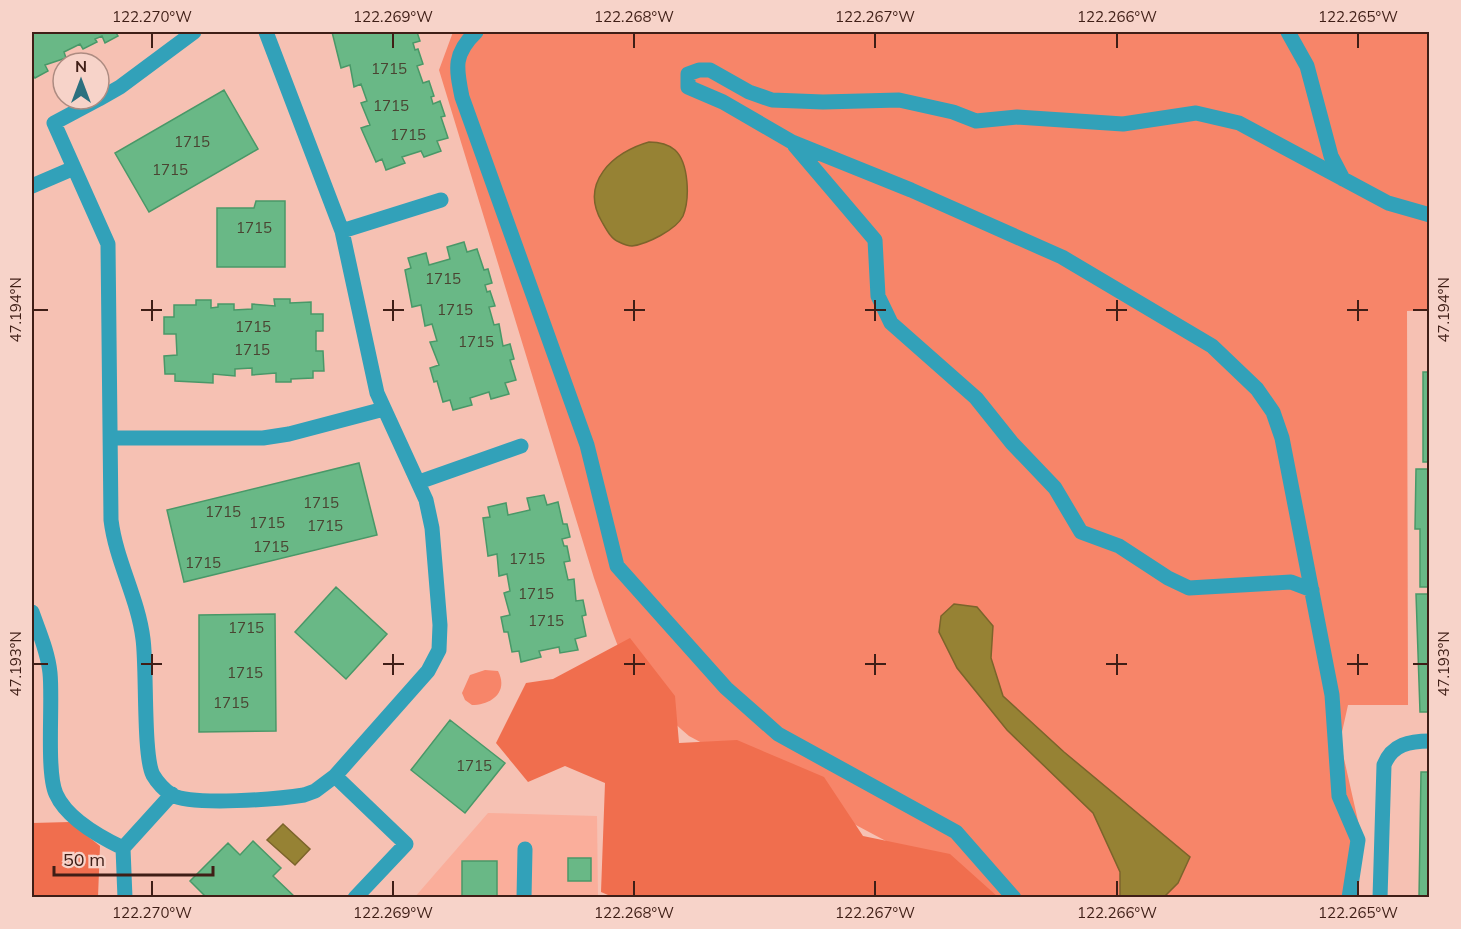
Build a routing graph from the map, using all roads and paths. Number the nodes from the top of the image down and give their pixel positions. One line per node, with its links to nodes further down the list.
1 (194, 32): 5 (street)
2 (267, 32): 13 (street)
3 (476, 32): 29 (street)
4 (1288, 32): 9 (street)
5 (111, 92)
6 (76, 111): 8 (street)
7 (792, 142): 9 (street); 18 (street); 18 (street)
8 (74, 168): 10 (street); 15 (street)
9 (1343, 179): 12 (street)
10 (32, 186)
11 (441, 200): 13 (street)
12 (1430, 214)
13 (342, 231): 14 (street)
14 (384, 409): 15 (street); 17 (street)
15 (110, 438): 23 (street)
16 (521, 446): 17 (street)
17 (418, 482): 22 (street)
18 (1312, 590): 30 (street)
19 (32, 612): 20 (street)
20 (38, 649): 24 (street)
21 (1430, 741): 31 (street)
22 (335, 776): 23 (street); 27 (street)
23 (172, 794): 24 (street)
24 (123, 848): 26 (street)
25 (525, 849): 28 (street)
26 (125, 897)
27 (355, 897)
28 (524, 897)
29 (1014, 897)
30 (1349, 897)
31 (1380, 897)

